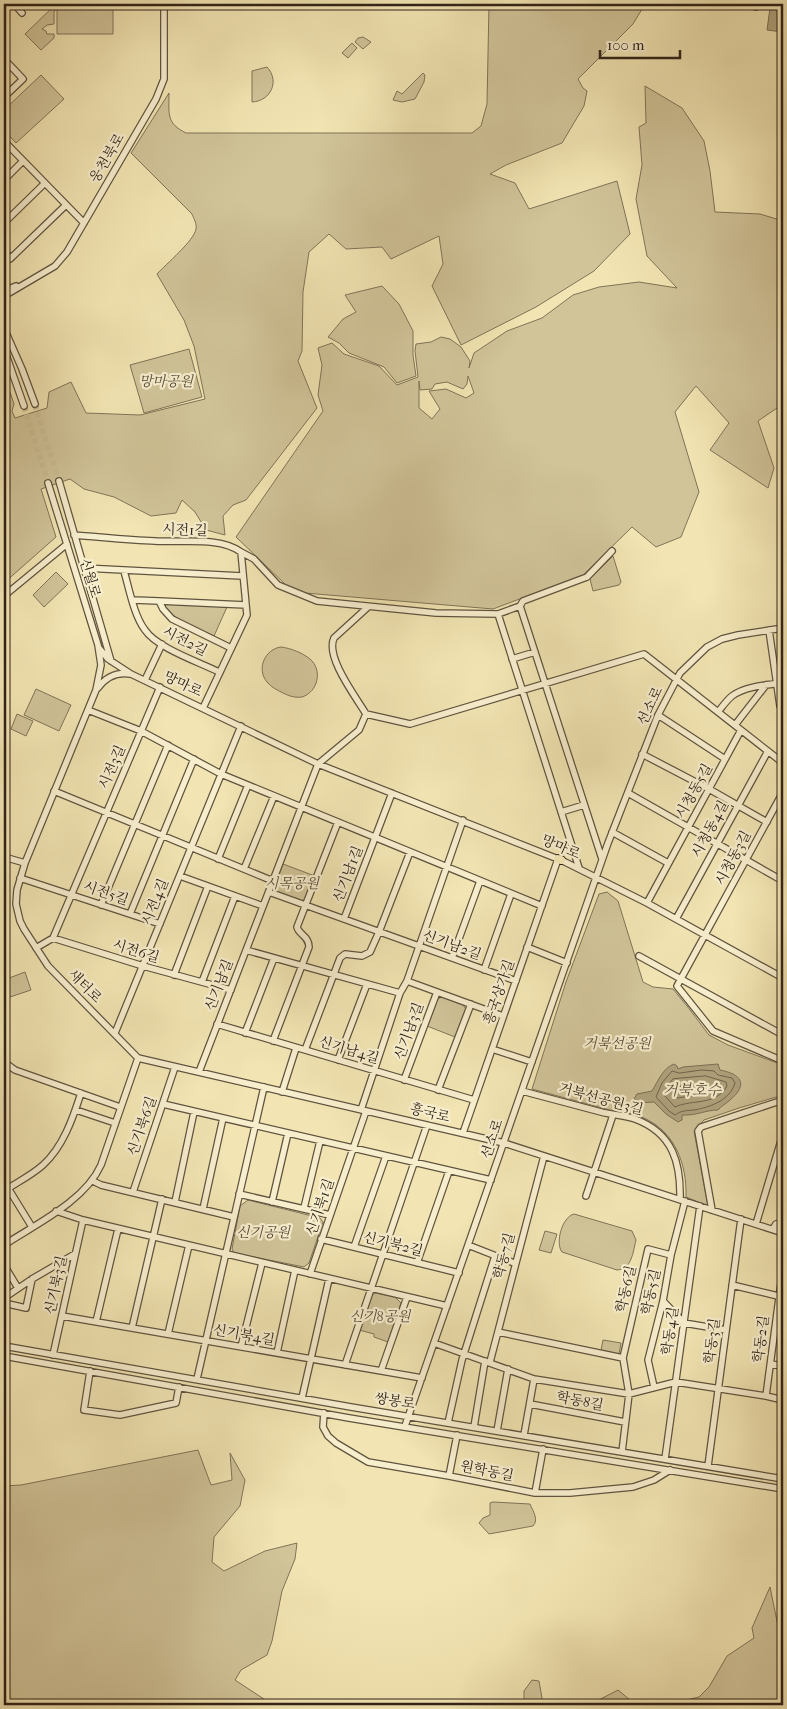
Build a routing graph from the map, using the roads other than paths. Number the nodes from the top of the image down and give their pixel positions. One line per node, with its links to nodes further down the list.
1 (16, 4): 3 (street)
2 (164, 4): 12 (street, 웅천북로)
3 (22, 13)
4 (4, 59): 5 (street)
5 (4, 97)
6 (4, 141): 7 (street)
7 (23, 161): 8 (street); 9 (street)
8 (4, 180)
9 (45, 183): 10 (street); 11 (street)
10 (66, 205): 12 (street); 13 (street)
11 (4, 223)
12 (84, 223): 14 (street, 웅천북로)
13 (4, 249)
14 (7, 291): 15 (street, 웅천북로)
15 (4, 296)
16 (4, 328): 18 (street)
17 (4, 349): 19 (street)
18 (34, 404)
19 (24, 406)
20 (59, 481): 22 (street, 신월로)
21 (48, 484): 23 (street, 신월로)
22 (74, 535): 25 (street, 시전1길); 26 (street, 신월로)
23 (67, 544): 29 (street); 39 (street, 신월로)
24 (612, 551): 34 (street)
25 (241, 552): 28 (street); 33 (street, 시전1길)
26 (84, 568): 27 (street); 43 (street, 신월로)
27 (124, 571): 28 (street); 30 (street, 시전2길)
28 (242, 576): 32 (street)
29 (4, 596)
30 (133, 600): 31 (street); 38 (street, 시전2길)
31 (159, 600): 32 (street); 40 (street, 시전2길)
32 (246, 605): 40 (street)
33 (368, 606): 35 (street, 시전1길); 58 (street)
34 (520, 606): 35 (street); 41 (street)
35 (498, 614): 42 (street)
36 (783, 628): 37 (street, 선소로)
37 (769, 630): 47 (street, 선소로); 49 (street)
38 (162, 644): 44 (street, 시전2길); 46 (street)
39 (98, 645): 43 (street, 망마로); 52 (street, 신월로)
40 (231, 648): 44 (street)
41 (535, 652): 42 (street); 48 (street)
42 (512, 659): 53 (street)
43 (111, 661): 45 (street, 망마로)
44 (220, 672): 54 (street)
45 (131, 674): 46 (street, 망마로); 52 (street)
46 (145, 680): 51 (street, 망마로)
47 (676, 680): 48 (street); 57 (street); 59 (street, 선소로)
48 (545, 683): 53 (street); 79 (street)
49 (780, 683): 50 (street); 55 (street)
50 (766, 685): 57 (street); 60 (street)
51 (160, 687): 54 (street, 망마로); 63 (street)
52 (96, 690): 56 (street, 새터로)
53 (522, 690): 58 (street); 82 (street)
54 (203, 708): 61 (street, 망마로)
55 (783, 709)
56 (88, 710): 63 (street, 시전3길); 74 (street, 새터로)
57 (718, 712): 60 (street)
58 (366, 714): 70 (street)
59 (658, 714): 66 (street, 선소로); 68 (street)
60 (735, 725): 62 (street)
61 (240, 726): 70 (street, 망마로); 71 (street)
62 (741, 730): 65 (street); 68 (street, 시청동5길)
63 (141, 731): 64 (street, 시전3길); 83 (street, 시전3길)
64 (168, 745): 67 (street, 시전3길); 87 (street)
65 (768, 751): 69 (street); 80 (street, 시청동4길)
66 (642, 754): 73 (street); 77 (street, 선소로)
67 (194, 759): 71 (street, 시전3길); 90 (street)
68 (725, 759): 73 (street, 시청동5길)
69 (783, 763)
70 (318, 764): 76 (street, 망마로); 81 (street, 신기남길)
71 (221, 774): 72 (street, 시전3길); 93 (street)
72 (248, 785): 78 (street, 시전3길); 96 (street)
73 (709, 789): 80 (street); 88 (street, 시청동5길)
74 (54, 792): 83 (street); 100 (street, 새터로)
75 (783, 792): 86 (street, 시청동3길)
76 (392, 793): 84 (street, 망마로); 91 (street)
77 (628, 793): 88 (street); 89 (street, 선소로)
78 (274, 796): 81 (street, 시전3길); 104 (street)
79 (584, 805): 82 (street); 98 (street)
80 (738, 805): 86 (street); 92 (street, 시청동4길)
81 (302, 807): 85 (street, 신기남1길); 108 (street, 신기남길)
82 (561, 812): 103 (street)
83 (106, 813): 87 (street); 114 (street)
84 (463, 820): 97 (street, 망마로); 102 (street)
85 (338, 822): 91 (street, 신기남1길); 118 (street, 신기남1길)
86 (767, 822): 99 (street, 시청동3길)
87 (135, 824): 90 (street); 117 (street)
88 (688, 827): 92 (street); 101 (street, 시청동5길)
89 (612, 832): 98 (street, 선소로); 101 (street)
90 (163, 836): 93 (street); 121 (street, 시전4길)
91 (375, 837): 94 (street, 신기남1길); 122 (street, 신기남1길)
92 (717, 843): 99 (street); 123 (street, 시청동4길)
93 (191, 848): 96 (street); 105 (street, 시전4길)
94 (410, 852): 102 (street, 신기남1길); 125 (street)
95 (4, 857): 100 (street)
96 (218, 859): 104 (street)
97 (559, 860): 103 (street, 망마로); 120 (street, 흥국상가길)
98 (602, 860): 106 (street, 선소로)
99 (746, 860): 110 (street); 126 (street, 시청동3길)
100 (25, 863): 107 (street, 새터로)
101 (668, 863): 116 (street, 시청동5길)
102 (446, 867): 109 (street, 신기남1길); 128 (street)
103 (579, 868): 106 (street, 망마로)
104 (244, 869): 108 (street)
105 (180, 876): 111 (street); 124 (street, 시전4길)
106 (596, 877): 116 (street, 망마로); 135 (street, 선소로)
107 (20, 878): 114 (street, 시전5길); 129 (street, 새터로)
108 (273, 881): 112 (street, 신기남길)
109 (480, 881): 113 (street, 신기남1길); 134 (street)
110 (783, 881)
111 (208, 886): 115 (street); 140 (street)
112 (269, 892): 118 (street, 신기남2길); 119 (street, 신기남길)
113 (512, 894): 120 (street, 신기남1길); 138 (street)
114 (72, 895): 117 (street, 시전5길); 127 (street, 시전5길)
115 (235, 896): 119 (street); 145 (street)
116 (647, 903): 123 (street, 망마로)
117 (101, 904): 121 (street, 시전5길)
118 (306, 905): 122 (street, 신기남2길); 137 (street)
119 (263, 906): 131 (street, 신기남길)
120 (542, 906): 130 (street, 흥국상가길)
121 (130, 914): 124 (street, 시전5길)
122 (344, 919): 125 (street, 신기남2길)
123 (676, 919): 126 (street, 망마로)
124 (160, 924): 136 (street, 시전4길)
125 (379, 932): 128 (street, 신기남2길); 139 (street)
126 (706, 936): 141 (street, 시청동3길); 142 (street, 망마로)
127 (54, 938): 129 (street); 136 (street, 시전6길)
128 (419, 946): 134 (street, 신기남2길); 143 (street)
129 (36, 948): 154 (street, 새터로)
130 (528, 948): 135 (street); 144 (street, 흥국상가길)
131 (246, 950): 133 (street, 신기남3길); 147 (street, 신기남길)
132 (639, 956): 141 (street)
133 (274, 958): 137 (street, 신기남3길); 153 (street)
134 (452, 958): 138 (street, 신기남2길)
135 (566, 963): 164 (street, 선소로)
136 (142, 966): 140 (street, 시전6길); 154 (street, 시전4길)
137 (302, 966): 139 (street, 신기남3길); 156 (street)
138 (484, 970): 144 (street, 신기남2길)
139 (334, 974): 146 (street, 신기남3길); 159 (street)
140 (174, 975): 145 (street, 시전6길)
141 (682, 978): 155 (street); 162 (street)
142 (783, 978)
143 (407, 981): 148 (street, 신기남3길); 149 (street, 신기남3길)
144 (516, 981): 151 (street, 흥국상가길)
145 (202, 982): 147 (street, 시전6길)
146 (368, 984): 149 (street, 신기남3길); 161 (street)
147 (231, 990): 152 (street, 신기남길)
148 (437, 992): 150 (street, 신기남3길); 168 (street, 신기남3길)
149 (400, 993): 166 (street, 신기남3길)
150 (471, 1004): 151 (street, 신기남3길); 170 (street)
151 (504, 1016): 158 (street, 흥국상가길)
152 (218, 1024): 153 (street, 신기남4길); 167 (street, 신기남길)
153 (245, 1033): 156 (street, 신기남4길)
154 (115, 1034): 160 (street, 새터로)
155 (783, 1035)
156 (273, 1041): 157 (street, 신기남4길)
157 (296, 1048): 159 (street, 신기남4길); 172 (street)
158 (492, 1049): 164 (street); 174 (street, 흥국상가길)
159 (305, 1050): 161 (street, 신기남4길)
160 (138, 1058): 165 (street, 흥국로); 177 (street)
161 (338, 1060): 166 (street, 신기남4길)
162 (783, 1061)
163 (4, 1062): 173 (street)
164 (532, 1062): 171 (street, 선소로)
165 (175, 1067): 167 (street, 흥국로); 176 (street, 신기북6길)
166 (374, 1071): 168 (street, 신기남4길); 179 (street, 신기남3길)
167 (199, 1072): 169 (street, 흥국로)
168 (404, 1080): 170 (street, 신기남4길)
169 (264, 1087): 172 (street, 흥국로); 185 (street)
170 (438, 1090): 174 (street, 신기남4길)
171 (522, 1091): 181 (street, 거북선공원3길); 190 (street, 선소로)
172 (282, 1092): 179 (street, 흥국로)
173 (81, 1093): 177 (street); 178 (street)
174 (474, 1100): 187 (street, 흥국상가길)
175 (783, 1100): 210 (street)
176 (163, 1104): 180 (street); 200 (street, 신기북6길)
177 (120, 1107): 183 (street)
178 (76, 1110): 183 (street); 199 (street)
179 (363, 1110): 184 (street, 흥국로); 191 (street, 신기북1길)
180 (194, 1112): 182 (street); 205 (street)
181 (613, 1115): 196 (street); 204 (street, 거북선공원3길)
182 (223, 1118): 185 (street); 209 (street)
183 (115, 1123): 197 (street)
184 (427, 1125): 187 (street, 흥국로); 194 (street)
185 (255, 1126): 186 (street); 201 (street)
186 (288, 1133): 189 (street); 206 (street)
187 (463, 1133): 190 (street, 흥국로)
188 (783, 1134): 217 (street)
189 (320, 1141): 191 (street); 208 (street, 신기북1길)
190 (504, 1142): 193 (street, 흥국로); 198 (street, 선소로)
191 (353, 1148): 192 (street); 212 (street, 신기북1길)
192 (386, 1156): 194 (street); 227 (street)
193 (544, 1156): 196 (street, 흥국로); 235 (street, 학동7길)
194 (414, 1163): 195 (street); 230 (street)
195 (449, 1171): 198 (street); 234 (street)
196 (594, 1172): 202 (street); 204 (street, 흥국로)
197 (93, 1180): 200 (street); 211 (street)
198 (491, 1180): 226 (street, 선소로)
199 (6, 1189): 218 (street)
200 (133, 1192): 203 (street)
201 (239, 1194): 206 (street); 213 (street)
202 (586, 1196)
203 (162, 1199): 205 (street); 222 (street)
204 (683, 1201): 207 (street, 흥국로); 231 (street, 학동5길)
205 (175, 1202): 209 (street)
206 (272, 1202): 208 (street)
207 (700, 1206): 210 (street, 흥국로); 255 (street, 학동4길)
208 (304, 1208): 212 (street)
209 (203, 1209): 213 (street)
210 (712, 1210): 214 (street, 흥국로)
211 (56, 1211): 215 (street); 218 (street)
212 (330, 1215): 223 (street, 신기북1길)
213 (234, 1217): 229 (street)
214 (740, 1219): 217 (street, 흥국로); 243 (street, 학동3길)
215 (83, 1220): 219 (street); 228 (street, 신기북3길)
216 (783, 1222): 220 (street)
217 (756, 1224): 220 (street, 흥국로)
218 (32, 1227): 224 (street)
219 (118, 1229): 222 (street); 254 (street)
220 (773, 1229): 221 (street, 흥국로)
221 (783, 1233)
222 (154, 1237): 225 (street); 257 (street)
223 (321, 1239): 227 (street, 신기북2길); 240 (street, 신기북1길)
224 (4, 1245)
225 (188, 1245): 229 (street); 261 (street)
226 (468, 1245): 232 (street); 239 (street, 선소로)
227 (354, 1247): 230 (street, 신기북2길)
228 (75, 1254): 241 (street); 253 (street, 신기북3길)
229 (226, 1254): 233 (street); 262 (street)
230 (383, 1254): 234 (street, 신기북2길); 245 (street)
231 (671, 1255): 250 (street, 학동5길); 270 (street, 학동6길)
232 (495, 1256): 235 (street); 267 (street)
233 (262, 1263): 238 (street); 265 (street)
234 (417, 1263): 239 (street, 신기북2길)
235 (514, 1263): 260 (street, 학동7길)
236 (4, 1265): 244 (street)
237 (783, 1268): 246 (street, 학동2길)
238 (295, 1270): 240 (street); 266 (street)
239 (458, 1273): 252 (street, 선소로)
240 (310, 1274): 242 (street)
241 (32, 1279): 244 (street); 251 (street)
242 (329, 1279): 245 (street); 271 (street)
243 (732, 1285): 247 (street); 259 (street, 학동3길)
244 (18, 1288): 249 (street)
245 (371, 1288): 248 (street); 274 (street)
246 (782, 1289): 247 (street, 학동2길)
247 (778, 1296): 256 (street, 학동2길)
248 (407, 1297): 252 (street); 278 (street)
249 (4, 1298)
250 (662, 1301): 255 (street); 284 (street, 학동5길)
251 (4, 1303)
252 (447, 1306): 263 (street, 선소로)
253 (62, 1316): 254 (street, 신기북4길); 268 (street, 신기북3길)
254 (96, 1322): 257 (street, 신기북4길)
255 (684, 1323): 259 (street); 282 (street, 학동4길)
256 (775, 1326): 258 (street); 273 (street, 학동2길)
257 (132, 1328): 261 (street, 신기북4길)
258 (783, 1328)
259 (726, 1330): 285 (street, 학동3길)
260 (498, 1332): 270 (street); 272 (street, 학동7길)
261 (168, 1334): 262 (street, 신기북4길)
262 (206, 1341): 265 (street, 신기북4길); 280 (street)
263 (434, 1343): 267 (street, 학동8길); 279 (street, 선소로)
264 (4, 1346): 268 (street, 쌍봉로)
265 (241, 1347): 266 (street, 신기북4길)
266 (277, 1353): 271 (street, 신기북4길)
267 (464, 1353): 272 (street, 학동8길); 294 (street)
268 (53, 1355): 280 (street, 쌍봉로)
269 (4, 1356): 277 (street, 쌍봉로)
270 (623, 1358): 286 (street, 학동6길)
271 (310, 1359): 274 (street, 신기북4길); 288 (street)
272 (487, 1361): 276 (street, 학동8길); 296 (street)
273 (770, 1364): 275 (street); 287 (street, 학동2길)
274 (345, 1365): 278 (street, 신기북4길)
275 (783, 1366)
276 (508, 1369): 281 (street, 학동8길); 297 (street)
277 (90, 1371): 283 (street, 쌍봉로); 283 (street)
278 (381, 1371): 279 (street, 신기북4길)
279 (422, 1378): 292 (street, 선소로)
280 (197, 1379): 288 (street, 쌍봉로)
281 (534, 1379): 286 (street, 학동8길); 290 (street)
282 (676, 1382): 284 (street, 학동8길); 285 (street); 302 (street, 학동4길)
283 (179, 1387): 291 (street, 쌍봉로)
284 (654, 1387): 286 (street, 학동8길)
285 (719, 1390): 287 (street); 303 (street, 학동3길)
286 (629, 1394): 293 (street)
287 (766, 1396): 289 (street)
288 (302, 1398): 292 (street, 쌍봉로)
289 (783, 1400)
290 (530, 1404): 293 (street, 학동8길); 299 (street)
291 (324, 1413): 295 (street, 쌍봉로); 305 (street, 원학동길)
292 (409, 1416): 294 (street, 쌍봉로); 295 (street, 선소로)
293 (625, 1422): 301 (street)
294 (448, 1423): 296 (street, 쌍봉로)
295 (405, 1426): 298 (street, 쌍봉로)
296 (474, 1427): 297 (street, 쌍봉로)
297 (497, 1431): 299 (street, 쌍봉로)
298 (457, 1435): 300 (street, 쌍봉로); 305 (street)
299 (524, 1436): 301 (street, 쌍봉로)
300 (543, 1449): 304 (street, 쌍봉로); 308 (street)
301 (622, 1452): 302 (street, 쌍봉로)
302 (665, 1459): 303 (street, 쌍봉로)
303 (708, 1466): 306 (street, 쌍봉로)
304 (670, 1470): 307 (street, 쌍봉로); 308 (street, 원학동길)
305 (449, 1476): 308 (street, 원학동길)
306 (783, 1479)
307 (783, 1489)
308 (536, 1493)

